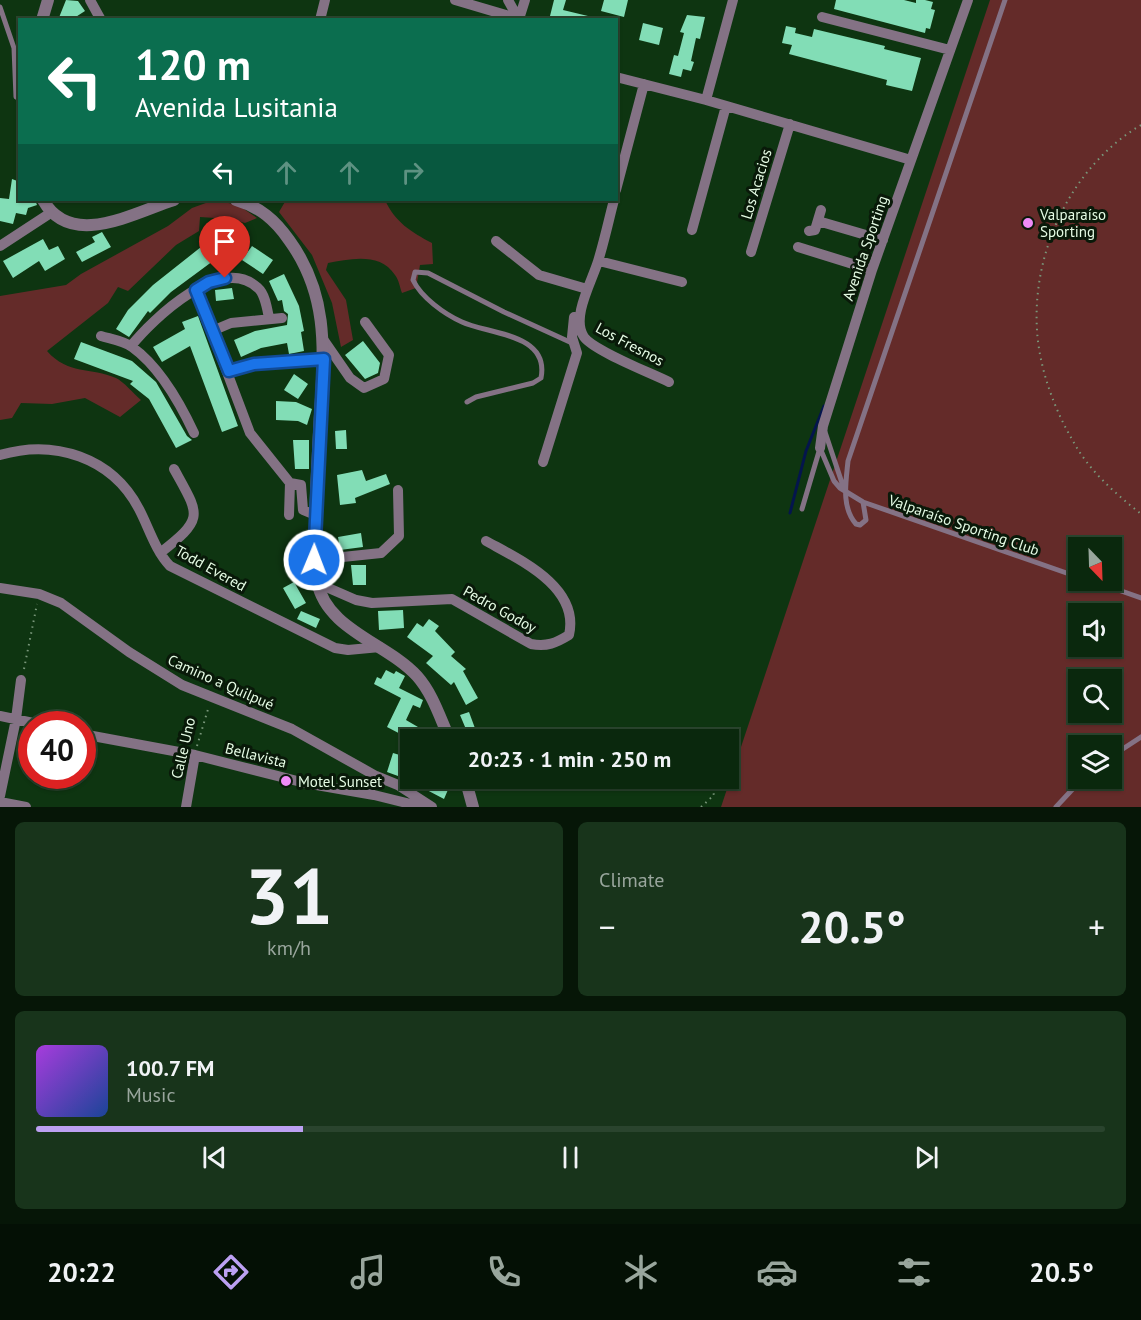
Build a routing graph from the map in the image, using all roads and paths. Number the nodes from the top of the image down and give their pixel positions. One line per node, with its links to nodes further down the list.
1 (48, 0): 12 (street)
2 (90, 0): 13 (street)
3 (325, 0): 14 (street)
4 (456, 0): 15 (street)
5 (508, 0): 16 (street)
6 (525, 0): 17 (street)
7 (733, 0): 22 (street)
8 (968, 0): 18 (street, Avenida Sporting)
9 (1005, 0): 68 (lane)
10 (0, 6): 21 (lane)
11 (822, 17): 18 (street)
12 (43, 18)
13 (100, 18)
14 (320, 18)
15 (513, 18)
16 (518, 18)
17 (520, 18)
18 (950, 50): 26 (street, Avenida Sporting)
19 (618, 78): 20 (street)
20 (644, 84): 22 (street); 27 (street)
21 (18, 98)
22 (705, 100): 23 (street)
23 (726, 106): 24 (street); 35 (street)
24 (790, 124): 26 (street); 41 (street, Los Acacios)
25 (1141, 125): 71 (path)
26 (911, 160): 38 (street, Avenida Sporting)
27 (618, 182)
28 (44, 201): 33 (street)
29 (171, 201): 33 (street)
30 (239, 201): 53 (street)
31 (614, 201): 42 (street, Los Fresnos)
32 (821, 210): 34 (street)
33 (52, 212): 39 (street)
34 (818, 221): 36 (street); 38 (street)
35 (692, 230)
36 (809, 231)
37 (496, 240): 45 (street)
38 (883, 240): 43 (street, Avenida Sporting)
39 (0, 246)
40 (798, 247): 43 (street)
41 (751, 252)
42 (599, 261): 44 (street); 45 (street, Los Fresnos)
43 (873, 270): 60 (street, Avenida Sporting)
44 (682, 282)
45 (587, 289): 47 (street, Los Fresnos)
46 (196, 290): 48 (street); 51 (street); 55 (street)
47 (583, 301): 54 (street); 58 (street, Los Fresnos)
48 (269, 318): 49 (street); 51 (street)
49 (282, 318)
50 (365, 322): 53 (street)
51 (212, 331): 57 (street)
52 (101, 336): 55 (street)
53 (323, 339): 56 (street)
54 (572, 343): 59 (lane); 64 (street)
55 (131, 346): 61 (street)
56 (324, 359): 57 (street); 73 (street)
57 (229, 371): 66 (street)
58 (669, 382)
59 (467, 402)
60 (823, 426): 62 (street, Avenida Sporting); 68 (lane)
61 (194, 433)
62 (820, 448): 68 (lane, Valparaíso Sporting Club); 70 (lane, Avenida Sporting)
63 (0, 454): 75 (street, Todd Evered)
64 (543, 462)
65 (174, 469): 75 (street)
66 (290, 483): 72 (street); 73 (street)
67 (398, 490): 76 (street)
68 (845, 490): 69 (lane, Valparaíso Sporting Club); 69 (lane)
69 (863, 502): 77 (lane, Valparaíso Sporting Club)
70 (802, 509)
71 (1141, 514)
72 (289, 515)
73 (315, 515): 76 (street)
74 (486, 541): 78 (street, Pedro Godoy)
75 (159, 553): 83 (street, Todd Evered)
76 (314, 560): 78 (street)
77 (1068, 574)
78 (317, 583): 83 (street)
79 (0, 588): 81 (street, Camino a Quilpué)
80 (1121, 591): 82 (lane)
81 (39, 594): 84 (path); 85 (street, Camino a Quilpué)
82 (1141, 598)
83 (380, 647): 88 (street)
84 (21, 680): 87 (street)
85 (211, 697): 92 (path, Calle Uno); 103 (street, Camino a Quilpué)
86 (0, 716): 87 (street)
87 (16, 719): 97 (street)
88 (445, 729)
89 (96, 737): 92 (street, Bellavista)
90 (1141, 737): 91 (lane)
91 (1122, 749)
92 (195, 755): 96 (street, Bellavista); 100 (street, Calle Uno)
93 (468, 789): 104 (street)
94 (712, 789): 105 (path)
95 (1073, 789): 106 (lane)
96 (374, 795): 101 (street); 102 (street, Bellavista)
97 (0, 796)
98 (0, 802): 99 (street)
99 (26, 807)
100 (186, 807)
101 (371, 807)
102 (423, 807)
103 (432, 807)
104 (473, 807)
105 (701, 807)
106 (1056, 807)

